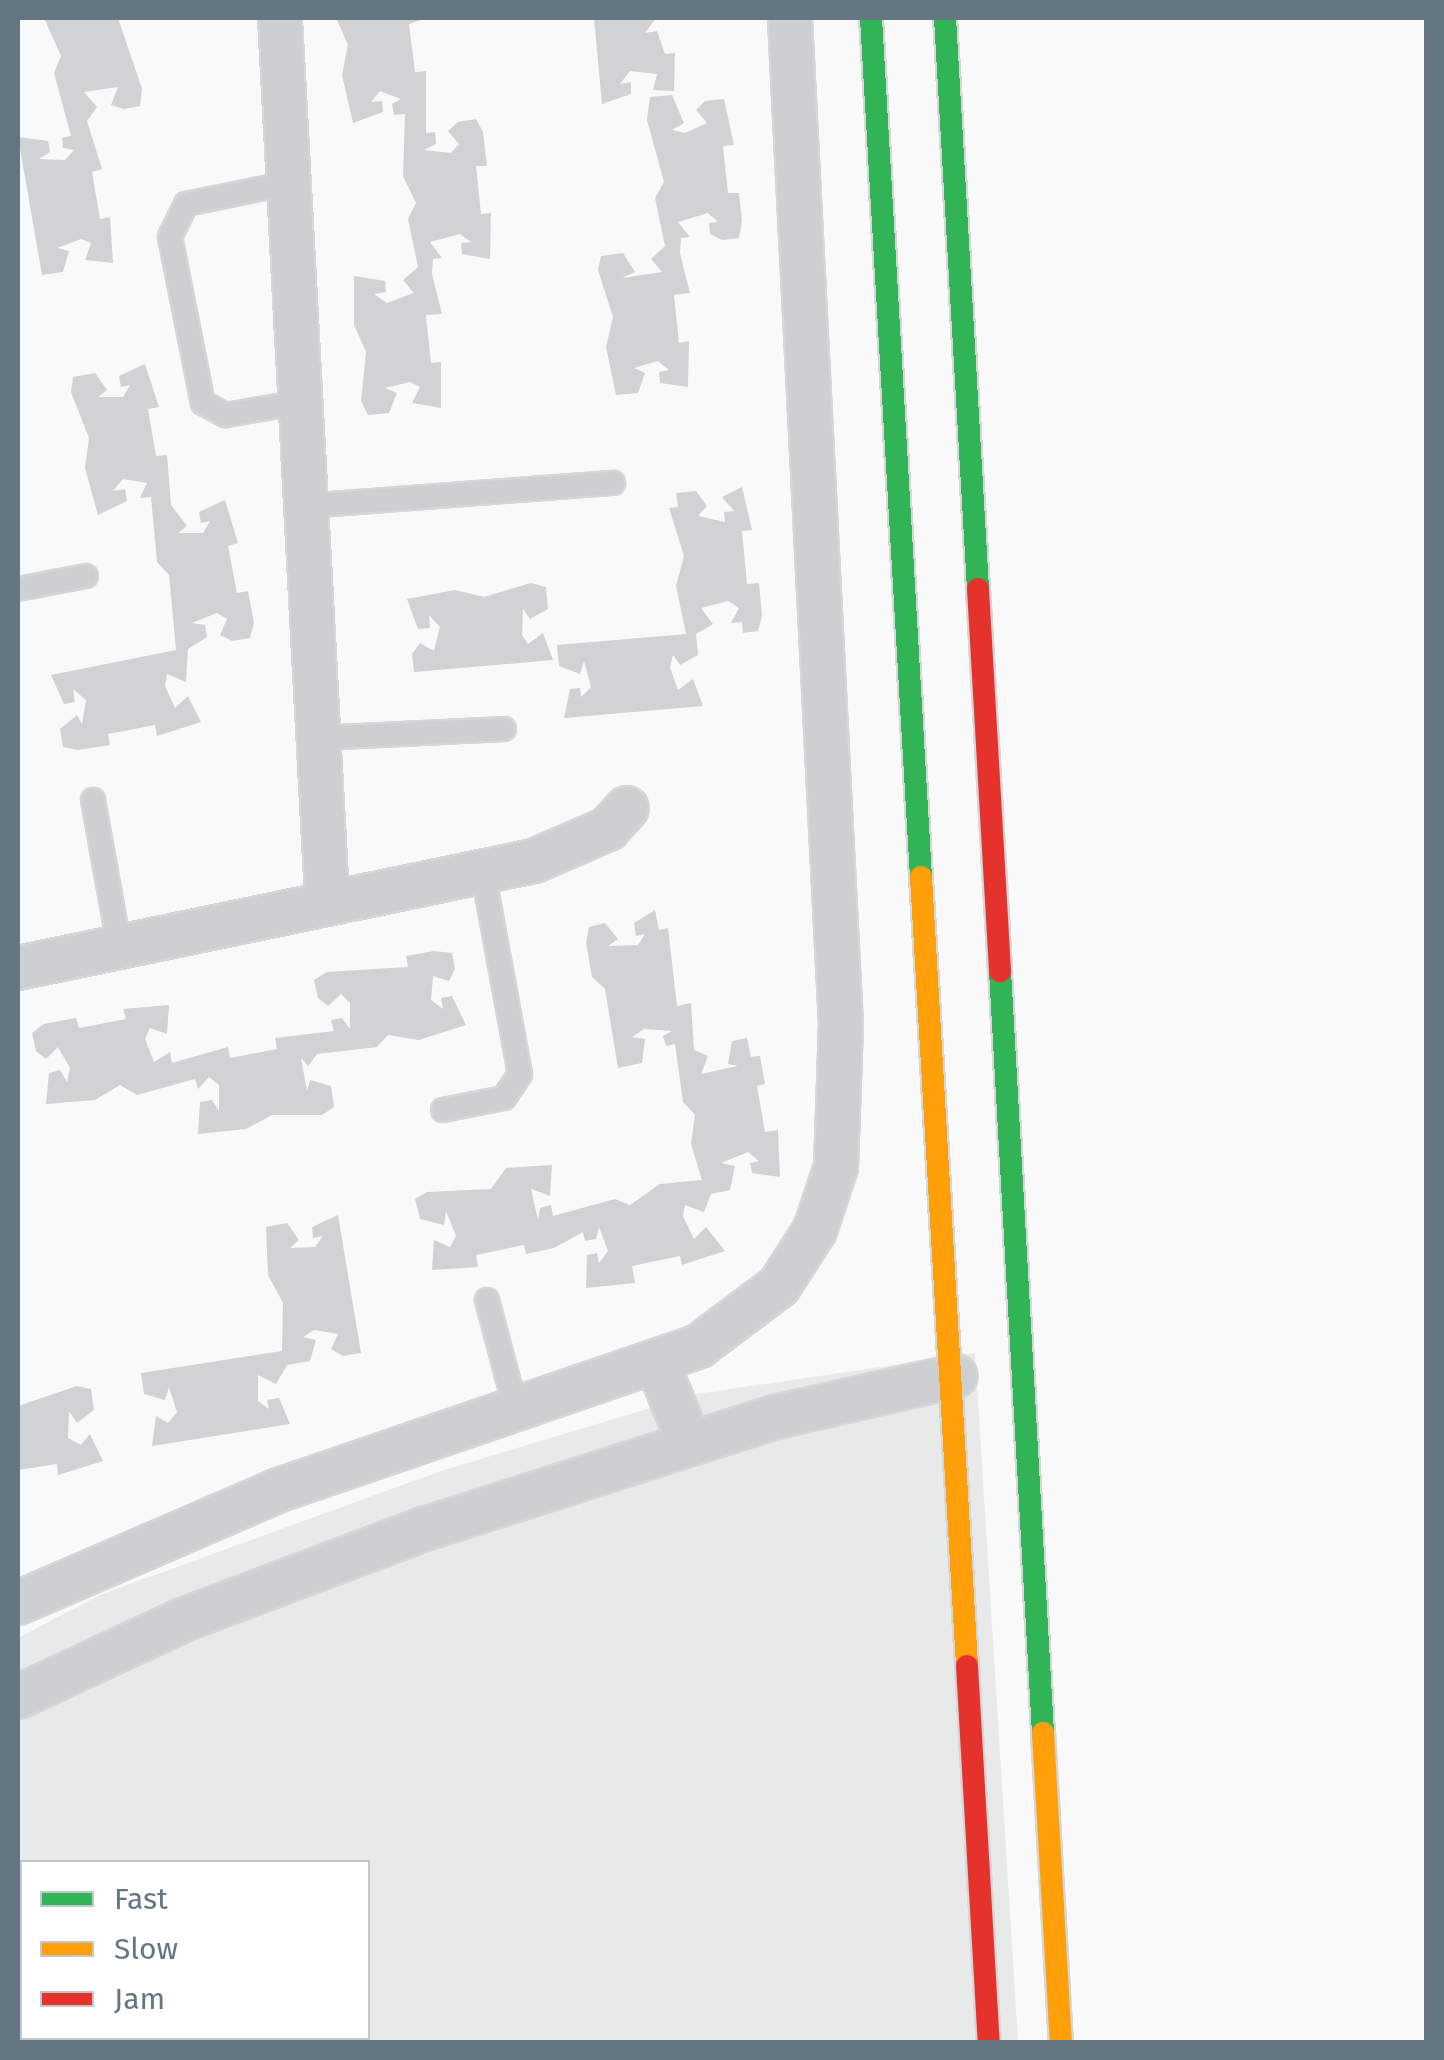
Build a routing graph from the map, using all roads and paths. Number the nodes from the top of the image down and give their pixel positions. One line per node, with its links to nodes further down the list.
1 (280, 18): 7 (street)
2 (790, 18): 23 (street)
3 (871, 18): 6 (street)
4 (890, 18): 6 (street)
5 (944, 18): 30 (street)
6 (874, 72): 24 (street)
7 (289, 183): 8 (street); 8 (lane)
8 (301, 402): 10 (street)
9 (612, 483): 10 (lane)
10 (306, 506): 14 (street)
11 (86, 576): 12 (lane)
12 (18, 589)
13 (504, 729): 14 (lane)
14 (319, 738): 18 (street)
15 (93, 800): 19 (lane)
16 (627, 808): 17 (street)
17 (483, 872): 18 (street); 21 (lane)
18 (327, 898): 19 (street)
19 (119, 945): 20 (street)
20 (18, 968)
21 (443, 1110)
22 (487, 1300): 25 (lane)
23 (657, 1363): 25 (street); 26 (street)
24 (955, 1376): 26 (street); 29 (street)
25 (516, 1410): 27 (street)
26 (689, 1442): 28 (street)
27 (18, 1603)
28 (18, 1697)
29 (989, 2042)
30 (1061, 2042)

